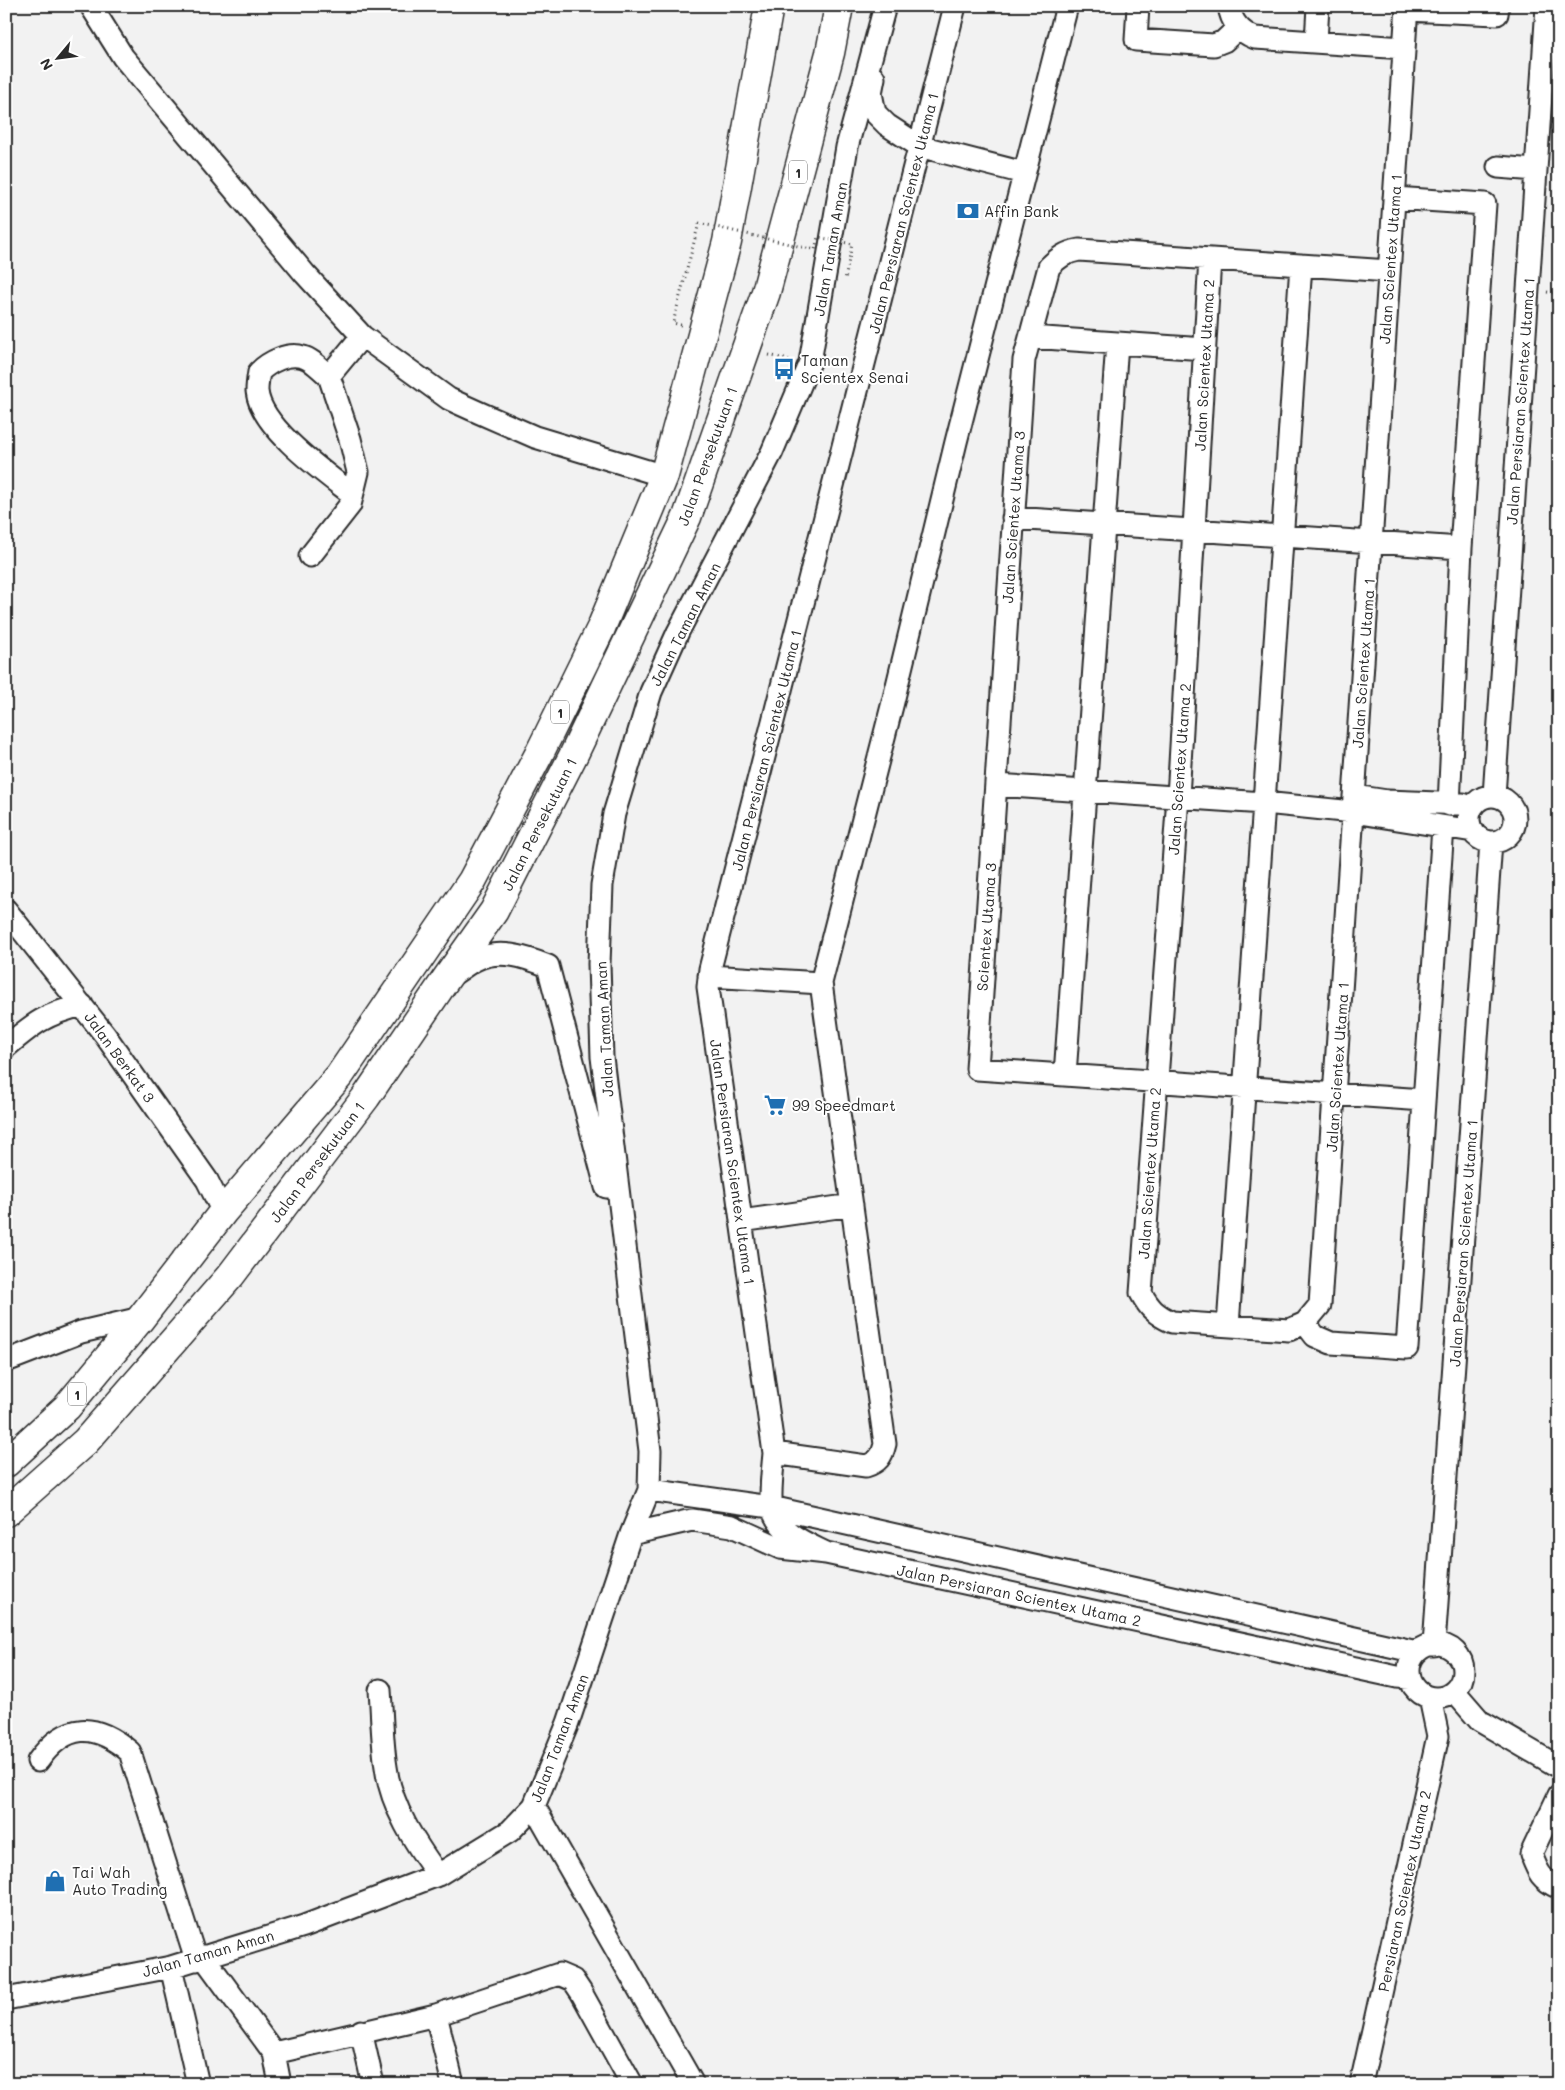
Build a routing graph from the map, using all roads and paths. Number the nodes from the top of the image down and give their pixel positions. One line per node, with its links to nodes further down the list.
1 (91, 6): 26 (street)
2 (769, 6): 31 (highway, 1)
3 (839, 6): 52 (highway, Jalan Persekutuan 1 / 1)
4 (886, 6): 16 (street); 64 (street, Jalan Taman Aman)
5 (955, 6): 16 (street, Jalan Persiaran Scientex Utama 1)
6 (1067, 6): 19 (street)
7 (1138, 6): 13 (street)
8 (1229, 6): 13 (street)
9 (1318, 6): 14 (street)
10 (1498, 6): 12 (street)
11 (1547, 6): 18 (street, Jalan Persiaran Scientex Utama 1)
12 (1407, 8): 15 (street, Jalan Scientex Utama 1)
13 (1238, 28): 14 (street)
14 (1316, 42): 15 (street)
15 (1404, 48): 20 (street, Jalan Scientex Utama 1)
16 (919, 146): 19 (street); 51 (street, Jalan Persiaran Scientex Utama 1)
17 (1498, 167): 18 (street)
18 (1535, 170): 43 (street, Jalan Persiaran Scientex Utama 1)
19 (1024, 174): 53 (street)
20 (1394, 198): 23 (street, Jalan Scientex Utama 1); 38 (street)
21 (1210, 259): 22 (street); 27 (street, Jalan Scientex Utama 3); 29 (street, Jalan Scientex Utama 2)
22 (1301, 265): 23 (street); 36 (street)
23 (1389, 271): 37 (street, Jalan Scientex Utama 1)
24 (845, 280): 25 (path, bridge)
25 (672, 323)
26 (362, 336): 30 (street); 31 (street)
27 (1030, 337): 28 (street); 33 (street, Jalan Scientex Utama 3)
28 (1117, 343): 29 (street); 34 (street)
29 (1205, 349): 35 (street, Jalan Scientex Utama 2)
30 (329, 376): 32 (street); 32 (street)
31 (664, 476): 62 (highway, 1)
32 (352, 494): 39 (street)
33 (1013, 518): 34 (street); 40 (street, Jalan Scientex Utama 3)
34 (1104, 524): 35 (street); 41 (street)
35 (1194, 530): 36 (street); 42 (street, Jalan Scientex Utama 2)
36 (1282, 536): 37 (street); 44 (street)
37 (1372, 542): 38 (street); 45 (street, Jalan Scientex Utama 1)
38 (1461, 548): 46 (street)
39 (310, 556)
40 (996, 785): 41 (street); 56 (street, Scientex Utama 3)
41 (1085, 791): 42 (street); 56 (street)
42 (1178, 797): 44 (street); 57 (street, Jalan Scientex Utama 2)
43 (1484, 800): 46 (street); 48 (street, Jalan Persiaran Scientex Utama 1); 49 (street)
44 (1264, 803): 45 (street); 58 (street)
45 (1354, 804): 46 (street); 47 (street); 59 (street, Jalan Scientex Utama 1)
46 (1449, 805)
47 (1442, 827): 48 (street); 60 (street)
48 (1473, 831): 49 (street)
49 (1491, 842): 76 (street, Jalan Persiaran Scientex Utama 1)
50 (6, 910): 54 (street, Jalan Berkat 3)
51 (709, 976): 53 (street); 63 (street, Jalan Persiaran Scientex Utama 1)
52 (446, 979): 64 (street, Jalan Taman Aman); 73 (highway, Jalan Persekutuan 1 / 1)
53 (821, 983): 61 (street)
54 (82, 1005): 55 (street); 62 (street, Jalan Berkat 3)
55 (6, 1047)
56 (1065, 1075): 57 (street)
57 (1156, 1081): 58 (street); 67 (street, Jalan Scientex Utama 2)
58 (1244, 1087): 59 (street); 67 (street)
59 (1335, 1093): 60 (street); 66 (street, Jalan Scientex Utama 1)
60 (1424, 1100): 66 (street)
61 (852, 1205): 63 (street); 69 (street)
62 (223, 1212): 65 (highway, 1)
63 (741, 1221): 69 (street, Jalan Persiaran Scientex Utama 1)
64 (626, 1263): 71 (street, Jalan Taman Aman)
65 (142, 1318): 68 (street); 70 (highway, 1)
66 (1309, 1320): 67 (street, Jalan Scientex Utama 2)
67 (1228, 1326)
68 (6, 1361)
69 (774, 1453): 72 (street, Jalan Persiaran Scientex Utama 1)
70 (6, 1463)
71 (649, 1490): 72 (street, Jalan Persiaran Scientex Utama 2); 74 (street, Jalan Taman Aman)
72 (772, 1507): 75 (street); 76 (street, Jalan Persiaran Scientex Utama 2)
73 (6, 1512)
74 (631, 1534): 75 (street, Jalan Persiaran Scientex Utama 2); 84 (street, Jalan Taman Aman)
75 (826, 1553): 77 (street, Jalan Persiaran Scientex Utama 2)
76 (1426, 1649): 77 (street); 79 (street)
77 (1410, 1678): 80 (street)
78 (380, 1690): 85 (street)
79 (1454, 1691): 80 (street); 82 (street)
80 (1430, 1698): 99 (street, Persiaran Scientex Utama 2)
81 (38, 1761): 87 (street)
82 (1559, 1766)
83 (1559, 1795): 86 (street)
84 (534, 1806): 85 (street, Jalan Taman Aman); 98 (street)
85 (438, 1875): 87 (street, Jalan Taman Aman)
86 (1559, 1888)
87 (200, 1958): 88 (street, Jalan Taman Aman); 92 (street)
88 (171, 1967): 89 (street, Jalan Taman Aman); 93 (street)
89 (6, 1999)
90 (436, 2015): 91 (street); 96 (street); 97 (street)
91 (361, 2032): 92 (street); 95 (street)
92 (274, 2053): 94 (street)
93 (198, 2084)
94 (280, 2084)
95 (372, 2084)
96 (453, 2084)
97 (632, 2084)
98 (693, 2084)
99 (1362, 2084)

